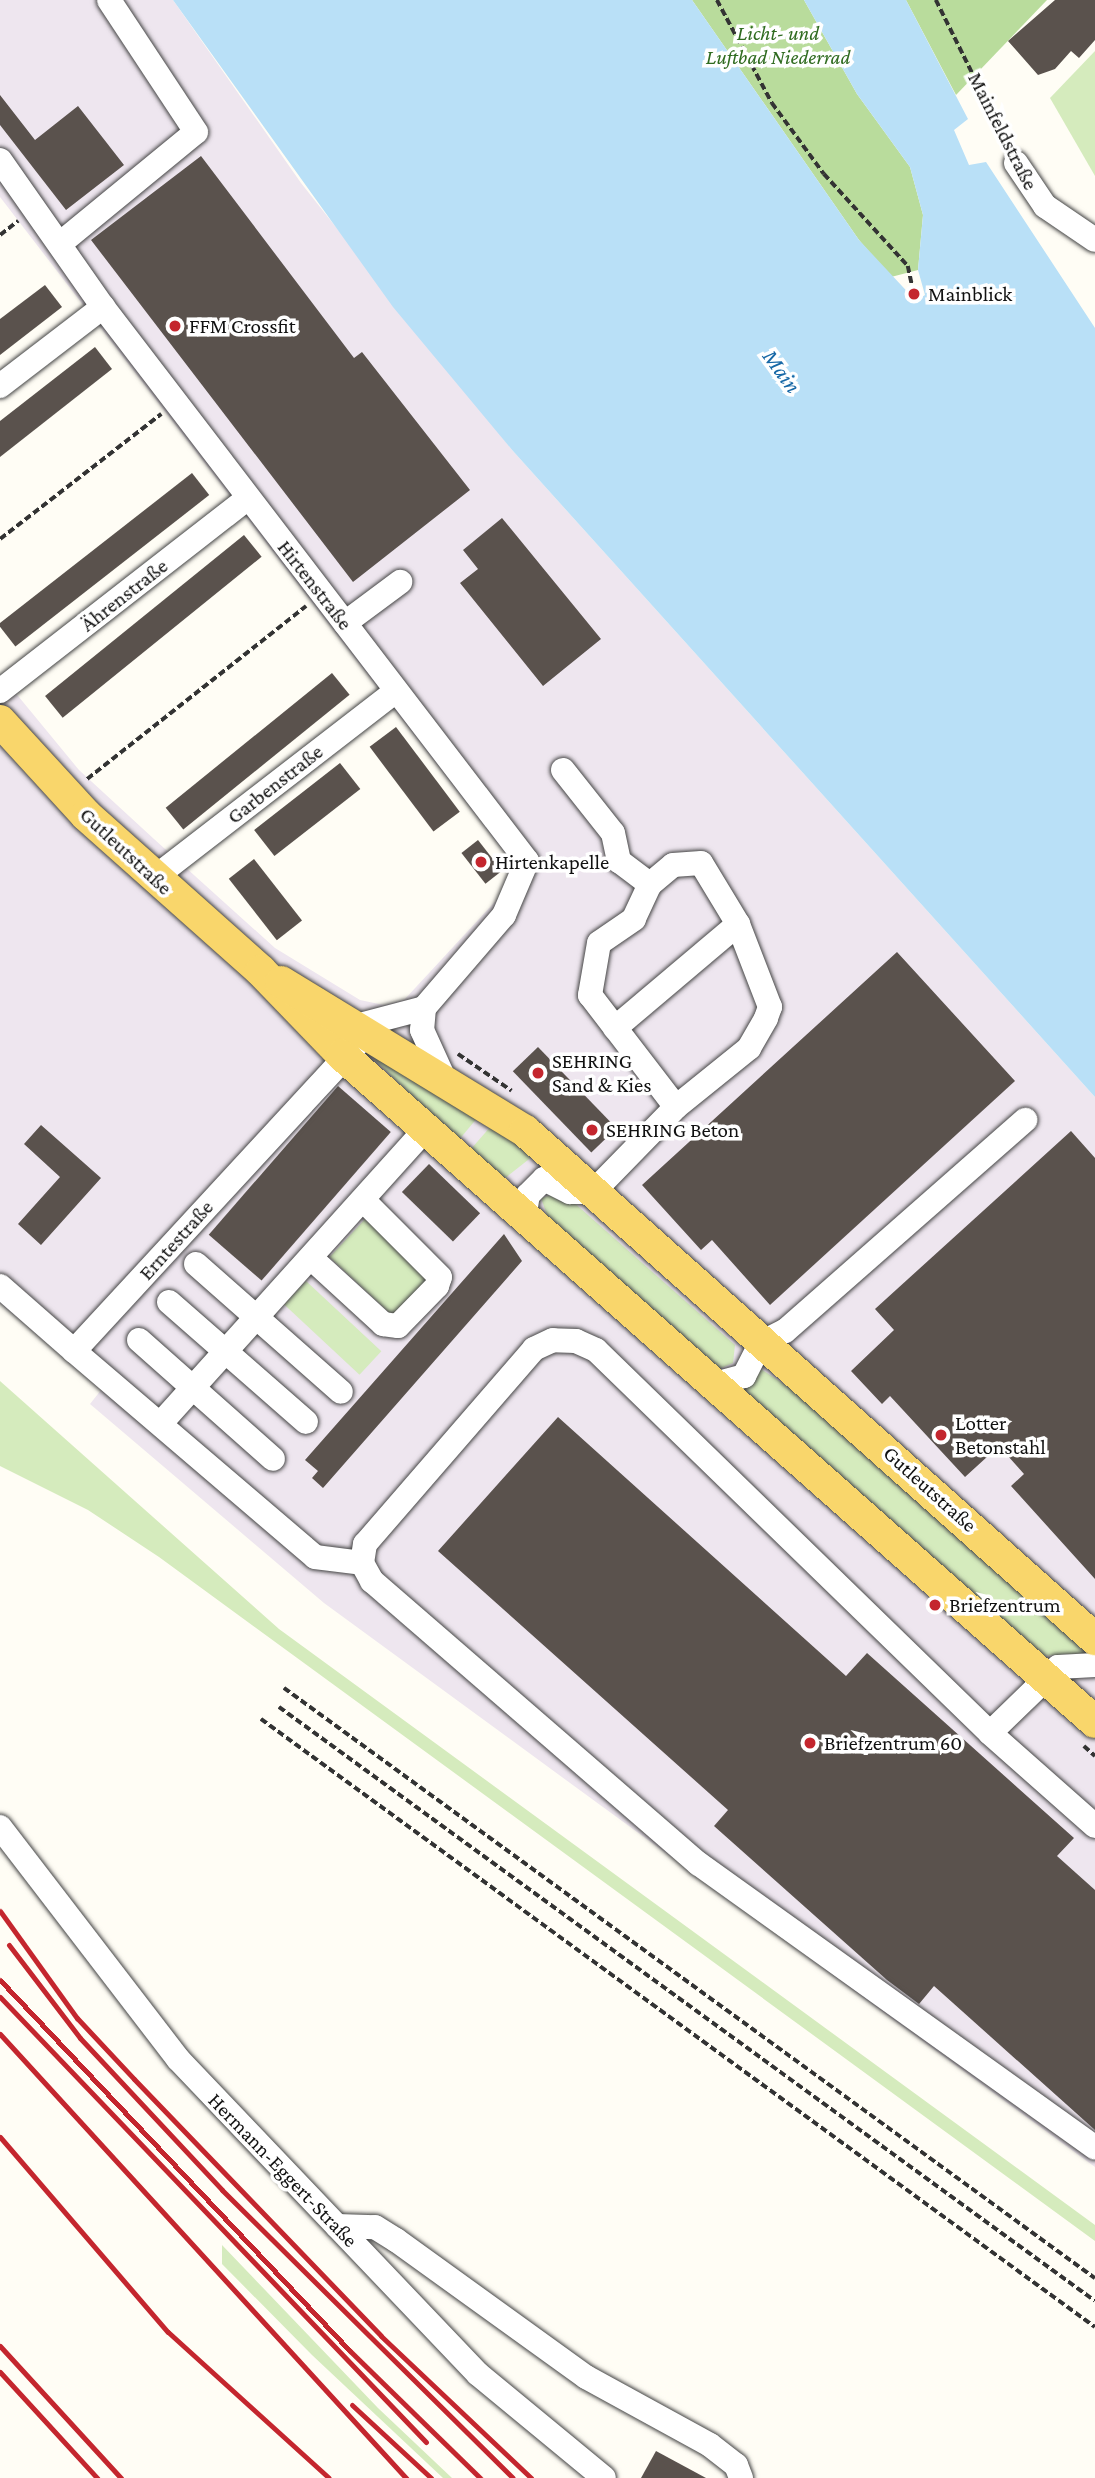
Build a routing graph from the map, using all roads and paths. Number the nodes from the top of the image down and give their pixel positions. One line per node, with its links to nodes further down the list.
1 (109, 0): 9 (street)
2 (717, 0): 10 (path)
3 (936, 0): 5 (path, Mainfeldstraße)
4 (0, 160): 9 (street, Hirtenstraße)
5 (1016, 163): 8 (street, Mainfeldstraße)
6 (22, 218): 7 (path)
7 (0, 235)
8 (1095, 240)
9 (62, 242): 11 (street, Hirtenstraße)
10 (914, 294)
11 (103, 307): 12 (street); 14 (street, Hirtenstraße)
12 (0, 386)
13 (168, 408): 15 (path)
14 (248, 498): 18 (street, Hirtenstraße); 19 (street, Ährenstraße)
15 (0, 539)
16 (400, 582): 18 (street)
17 (315, 599): 23 (path)
18 (345, 624): 20 (street, Hirtenstraße)
19 (0, 691)
20 (396, 691): 24 (street, Garbenstraße); 28 (street, Hirtenstraße)
21 (0, 721): 24 (main road, Gutleutstraße)
22 (563, 770): 25 (street)
23 (85, 780)
24 (154, 878): 27 (main road, Gutleutstraße)
25 (650, 884): 26 (street); 29 (street)
26 (738, 924): 29 (street); 33 (street)
27 (261, 971): 30 (main road, Gutleutstraße); 31 (main road, Gutleutstraße)
28 (424, 1008): 30 (street); 32 (street)
29 (615, 1028): 33 (street)
30 (368, 1032): 31 (street); 32 (main road, Gutleutstraße)
31 (342, 1055): 35 (main road, Gutleutstraße); 46 (street, Erntestraße)
32 (443, 1076): 36 (main road, Gutleutstraße)
33 (676, 1107): 36 (street)
34 (1025, 1120): 45 (street)
35 (428, 1126): 37 (street); 38 (main road, Gutleutstraße)
36 (593, 1192): 38 (street); 45 (main road, Gutleutstraße)
37 (365, 1201): 39 (street); 39 (street)
38 (525, 1213): 48 (main road, Gutleutstraße)
39 (311, 1258): 43 (street)
40 (196, 1264): 43 (street)
41 (0, 1286): 46 (street)
42 (169, 1302): 47 (street)
43 (256, 1318): 47 (street); 50 (street)
44 (139, 1340): 49 (street)
45 (761, 1343): 48 (street); 55 (main road, Gutleutstraße)
46 (74, 1351): 52 (street)
47 (226, 1352): 49 (street); 51 (street)
48 (718, 1383): 57 (main road, Gutleutstraße)
49 (193, 1388): 52 (street); 53 (street)
50 (341, 1392)
51 (306, 1422)
52 (161, 1423): 54 (street)
53 (273, 1459)
54 (362, 1563): 62 (street); 65 (street)
55 (1095, 1639)
56 (1095, 1665): 57 (street)
57 (1044, 1677): 61 (main road, Gutleutstraße); 62 (street)
58 (284, 1688): 67 (path)
59 (279, 1707): 68 (path)
60 (261, 1719): 69 (path)
61 (1095, 1722)
62 (990, 1733): 63 (street)
63 (1095, 1826)
64 (0, 1827): 66 (street, Hermann-Eggert-Straße)
65 (1095, 2148)
66 (337, 2226): 70 (street, Hermann-Eggert-Straße); 71 (street)
67 (1095, 2278)
68 (1095, 2301)
69 (1095, 2327)
70 (604, 2478)
71 (741, 2478)

